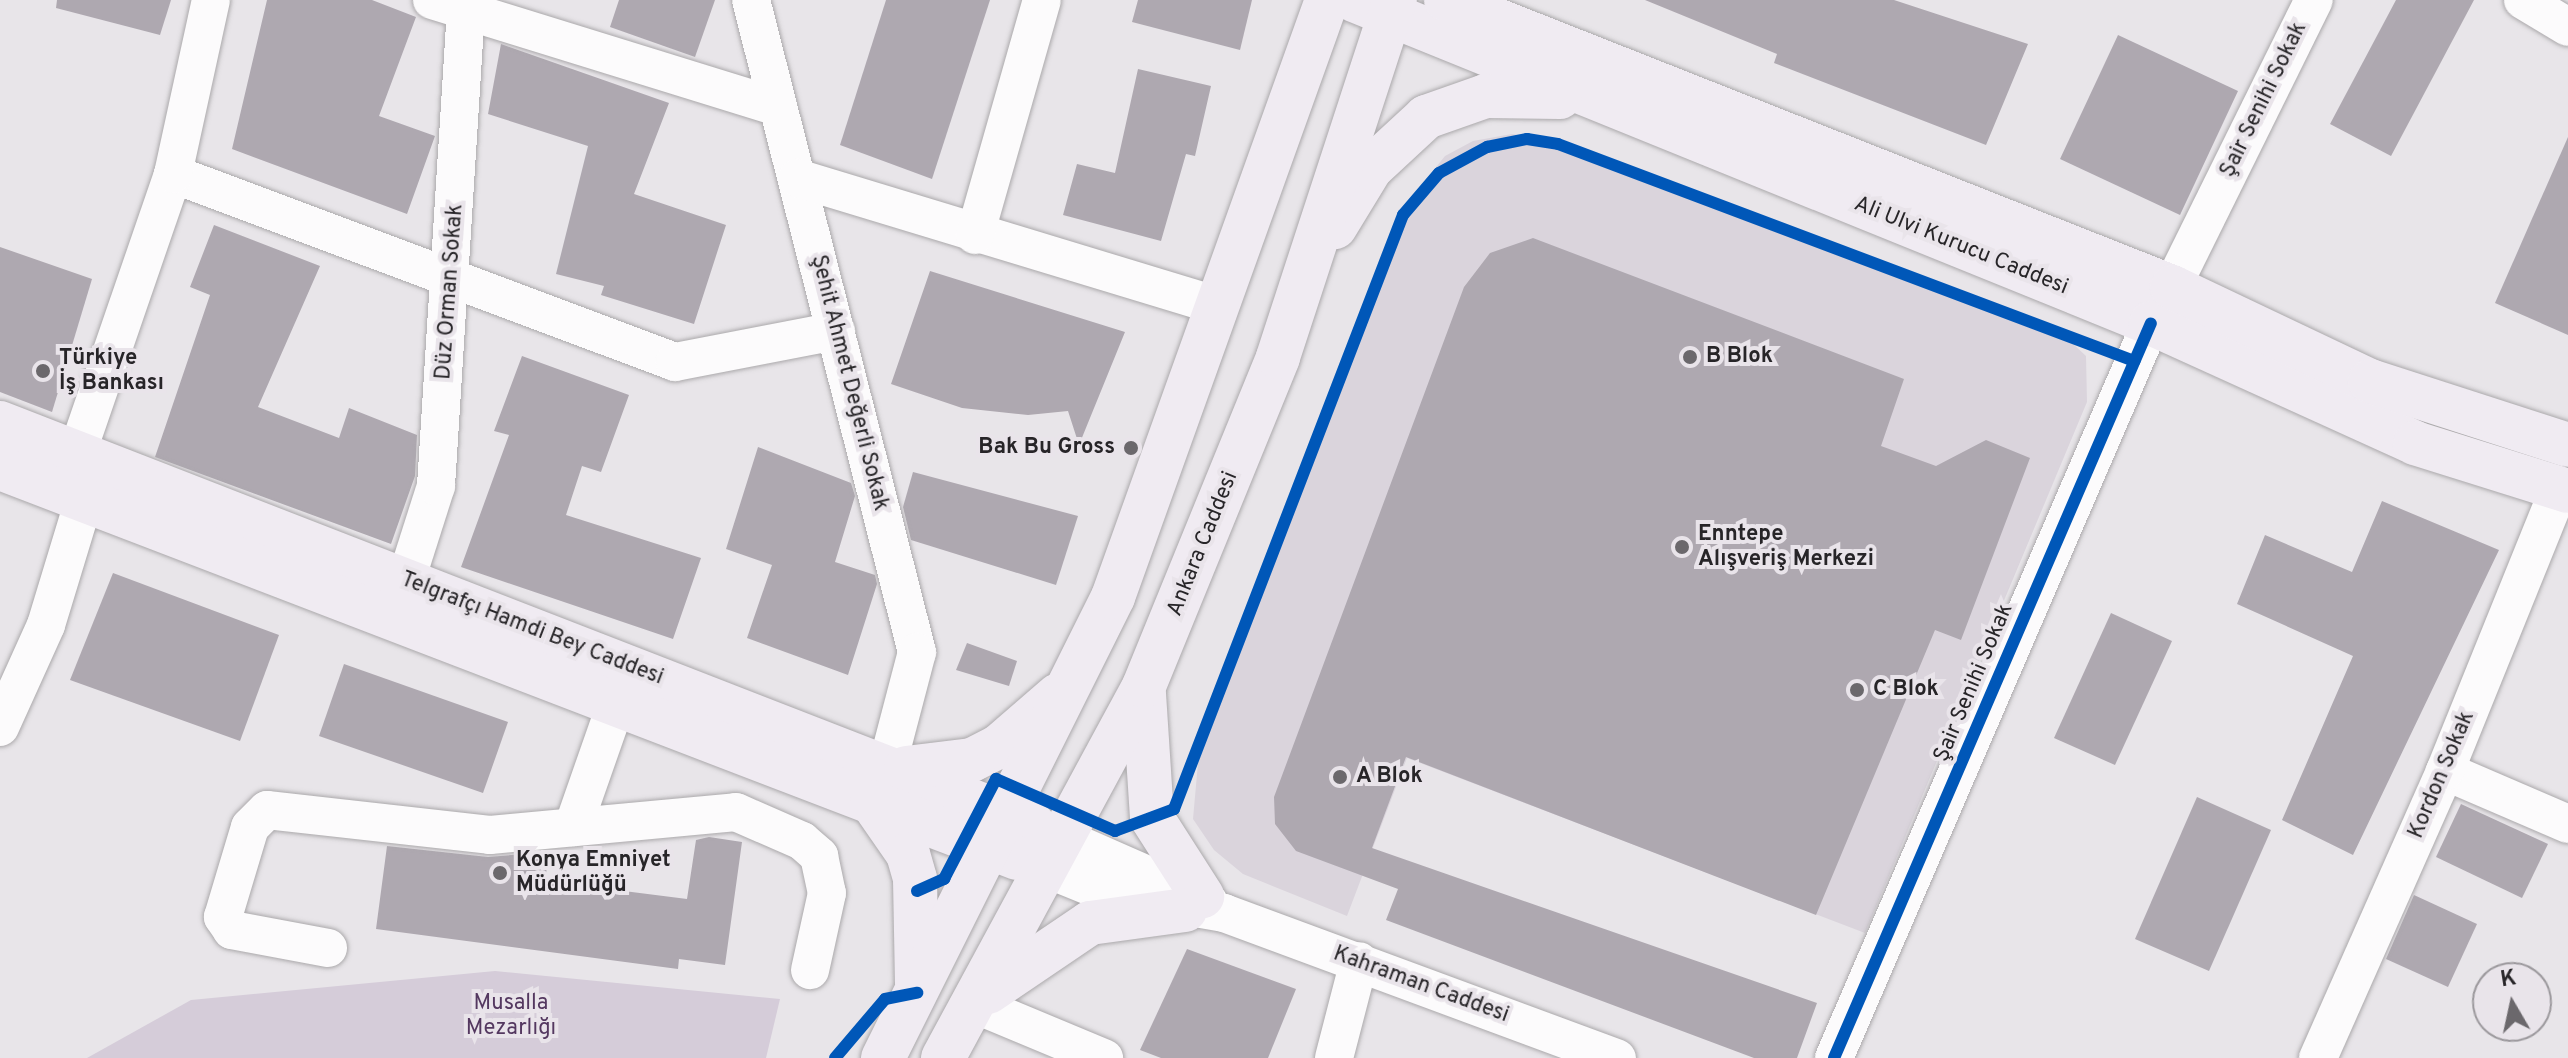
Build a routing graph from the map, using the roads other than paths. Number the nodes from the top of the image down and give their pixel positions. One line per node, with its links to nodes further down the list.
1 (211, 0): 15 (street)
2 (432, 0): 11 (street)
3 (751, 0): 14 (street, Şehit Ahmet Değerli Sokak)
4 (1042, 0): 17 (street)
5 (1327, 0): 20 (main road)
6 (1446, 0): 13 (main road, Ali Ulvi Kurucu Caddesi)
7 (1521, 0): 13 (main road)
8 (2314, 0): 19 (street, Şair Senihi Sokak)
9 (2523, 0): 12 (street)
10 (1379, 5): 13 (main road, Ali Ulvi Kurucu Caddesi); 22 (main road, Ankara Caddesi)
11 (467, 7): 14 (street); 18 (street, Düz Orman Sokak)
12 (2568, 27)
13 (1633, 96): 19 (main road, Ali Ulvi Kurucu Caddesi); 22 (main road)
14 (778, 107): 16 (street, Şehit Ahmet Değerli Sokak)
15 (173, 174): 18 (street); 25 (street)
16 (797, 178): 17 (street); 21 (street, Şehit Ahmet Değerli Sokak)
17 (975, 235): 20 (street)
18 (451, 278): 21 (street); 29 (street, Düz Orman Sokak)
19 (2161, 305): 24 (main road, Ali Ulvi Kurucu Caddesi); 27 (main road, Ali Ulvi Kurucu Caddesi); 51 (street, Şair Senihi Sokak)
20 (1218, 306): 30 (main road)
21 (836, 331): 35 (street, Şehit Ahmet Değerli Sokak)
22 (1278, 357): 31 (main road, Ankara Caddesi)
23 (0, 423): 25 (main road, Telgrafçı Hamdi Bey Caddesi)
24 (2568, 445)
25 (77, 453): 29 (main road, Telgrafçı Hamdi Bey Caddesi)
26 (0, 468): 28 (main road, Telgrafçı Hamdi Bey Caddesi)
27 (2563, 490): 34 (street, Kordon Sokak)
28 (84, 500): 32 (main road, Telgrafçı Hamdi Bey Caddesi); 33 (street)
29 (406, 580): 35 (main road, Telgrafçı Hamdi Bey Caddesi)
30 (1079, 674): 35 (main road); 38 (main road)
31 (1144, 686): 39 (main road, Ankara Caddesi); 40 (main road)
32 (616, 704): 35 (main road, Telgrafçı Hamdi Bey Caddesi); 37 (street)
33 (0, 727)
34 (2445, 771): 36 (street); 52 (street, Kordon Sokak)
35 (880, 784): 38 (main road, Telgrafçı Hamdi Bey Caddesi); 44 (main road)
36 (2568, 824)
37 (573, 827): 41 (street); 43 (street)
38 (999, 831): 39 (main road, Telgrafçı Hamdi Bey Caddesi); 44 (main road)
39 (1055, 854): 40 (street, Kahraman Caddesi); 45 (main road, Ankara Caddesi)
40 (1203, 906): 42 (street, Kahraman Caddesi); 45 (main road)
41 (328, 948)
42 (1359, 961): 49 (street); 50 (street, Kahraman Caddesi)
43 (810, 970)
44 (917, 993): 46 (main road)
45 (974, 1004): 47 (main road, Ankara Caddesi); 48 (street)
46 (883, 1058)
47 (943, 1058)
48 (1104, 1058)
49 (1334, 1058)
50 (1617, 1058)
51 (1834, 1058)
52 (2318, 1058)

